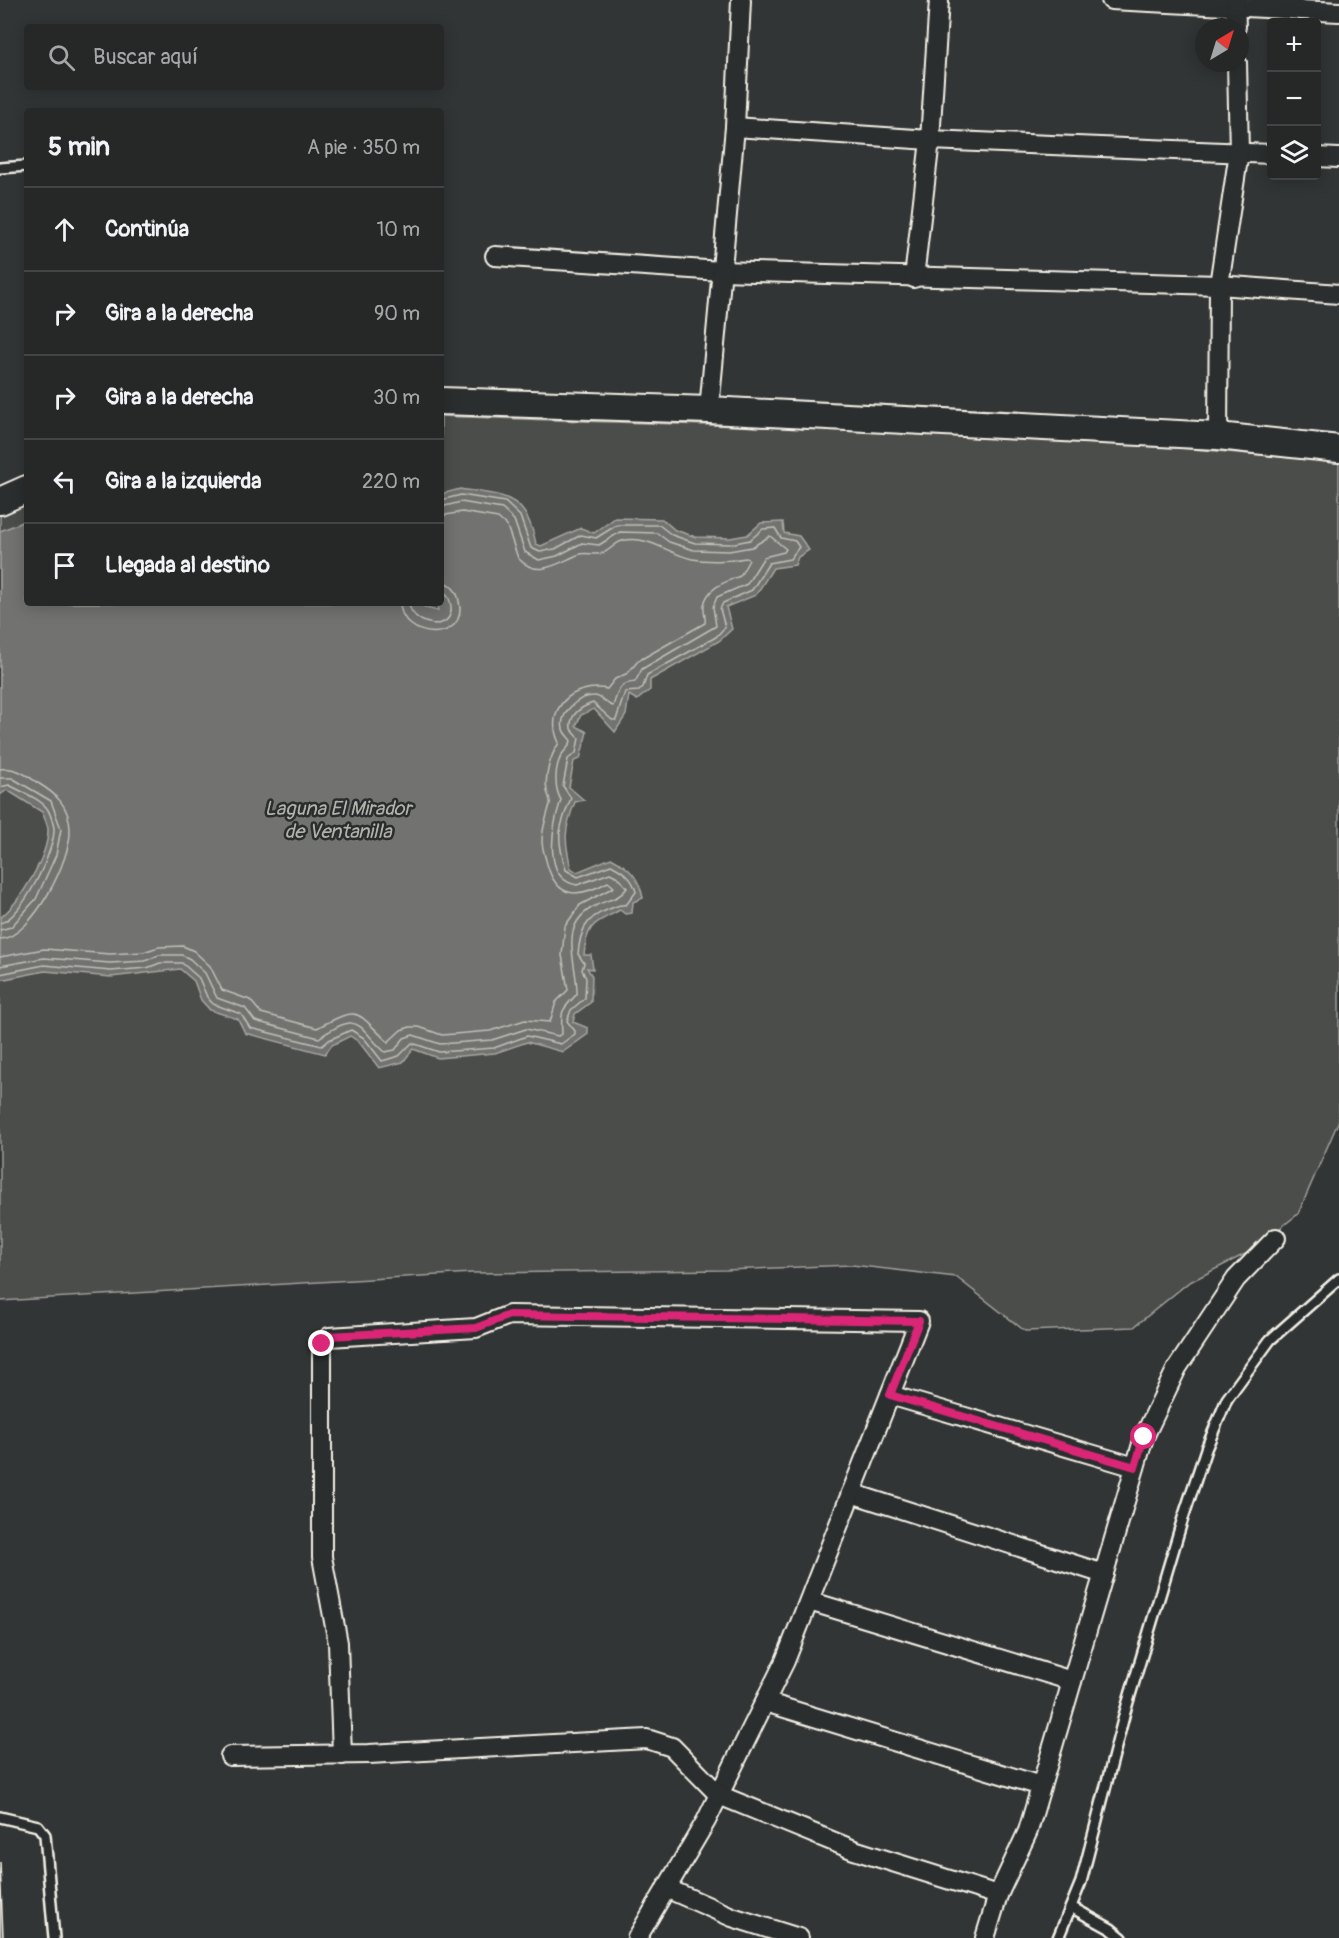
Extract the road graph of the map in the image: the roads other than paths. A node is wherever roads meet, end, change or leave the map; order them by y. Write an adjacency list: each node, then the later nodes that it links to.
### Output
1 (741, 0): 8 (street)
2 (939, 0): 9 (street)
3 (1111, 0): 4 (street)
4 (1235, 3): 5 (street); 6 (street)
5 (1339, 12)
6 (1236, 18)
7 (1237, 72): 10 (street)
8 (735, 127): 9 (street); 17 (street)
9 (930, 140): 10 (street); 18 (street)
10 (1239, 152): 11 (street); 19 (street)
11 (1267, 154)
12 (1321, 157): 13 (street)
13 (1339, 158)
14 (24, 166): 15 (lane)
15 (0, 168)
16 (495, 256): 17 (street)
17 (721, 271): 18 (street); 22 (street)
18 (914, 278): 19 (street)
19 (1219, 285): 20 (street); 23 (street)
20 (1339, 294)
21 (444, 401): 22 (street)
22 (709, 410): 23 (street)
23 (1218, 436): 24 (street)
24 (1339, 448)
25 (24, 490): 26 (street)
26 (0, 501)
27 (1276, 1238): 30 (street)
28 (1339, 1279): 43 (lane)
29 (890, 1395): 30 (street); 31 (street); 36 (street)
30 (1135, 1467): 32 (street)
31 (851, 1493): 32 (street); 33 (street)
32 (1104, 1574): 34 (street)
33 (808, 1601): 34 (street); 35 (street)
34 (1072, 1681): 38 (street)
35 (765, 1702): 38 (street); 39 (street)
36 (342, 1755): 37 (street); 39 (street)
37 (230, 1756)
38 (1041, 1786): 42 (street)
39 (719, 1795): 41 (street); 42 (street)
40 (0, 1816): 44 (lane)
41 (666, 1888): 45 (street); 46 (street)
42 (998, 1895): 47 (street)
43 (1071, 1907): 48 (lane); 49 (lane)
44 (54, 1938)
45 (637, 1938)
46 (798, 1938)
47 (985, 1938)
48 (1058, 1938)
49 (1122, 1938)

